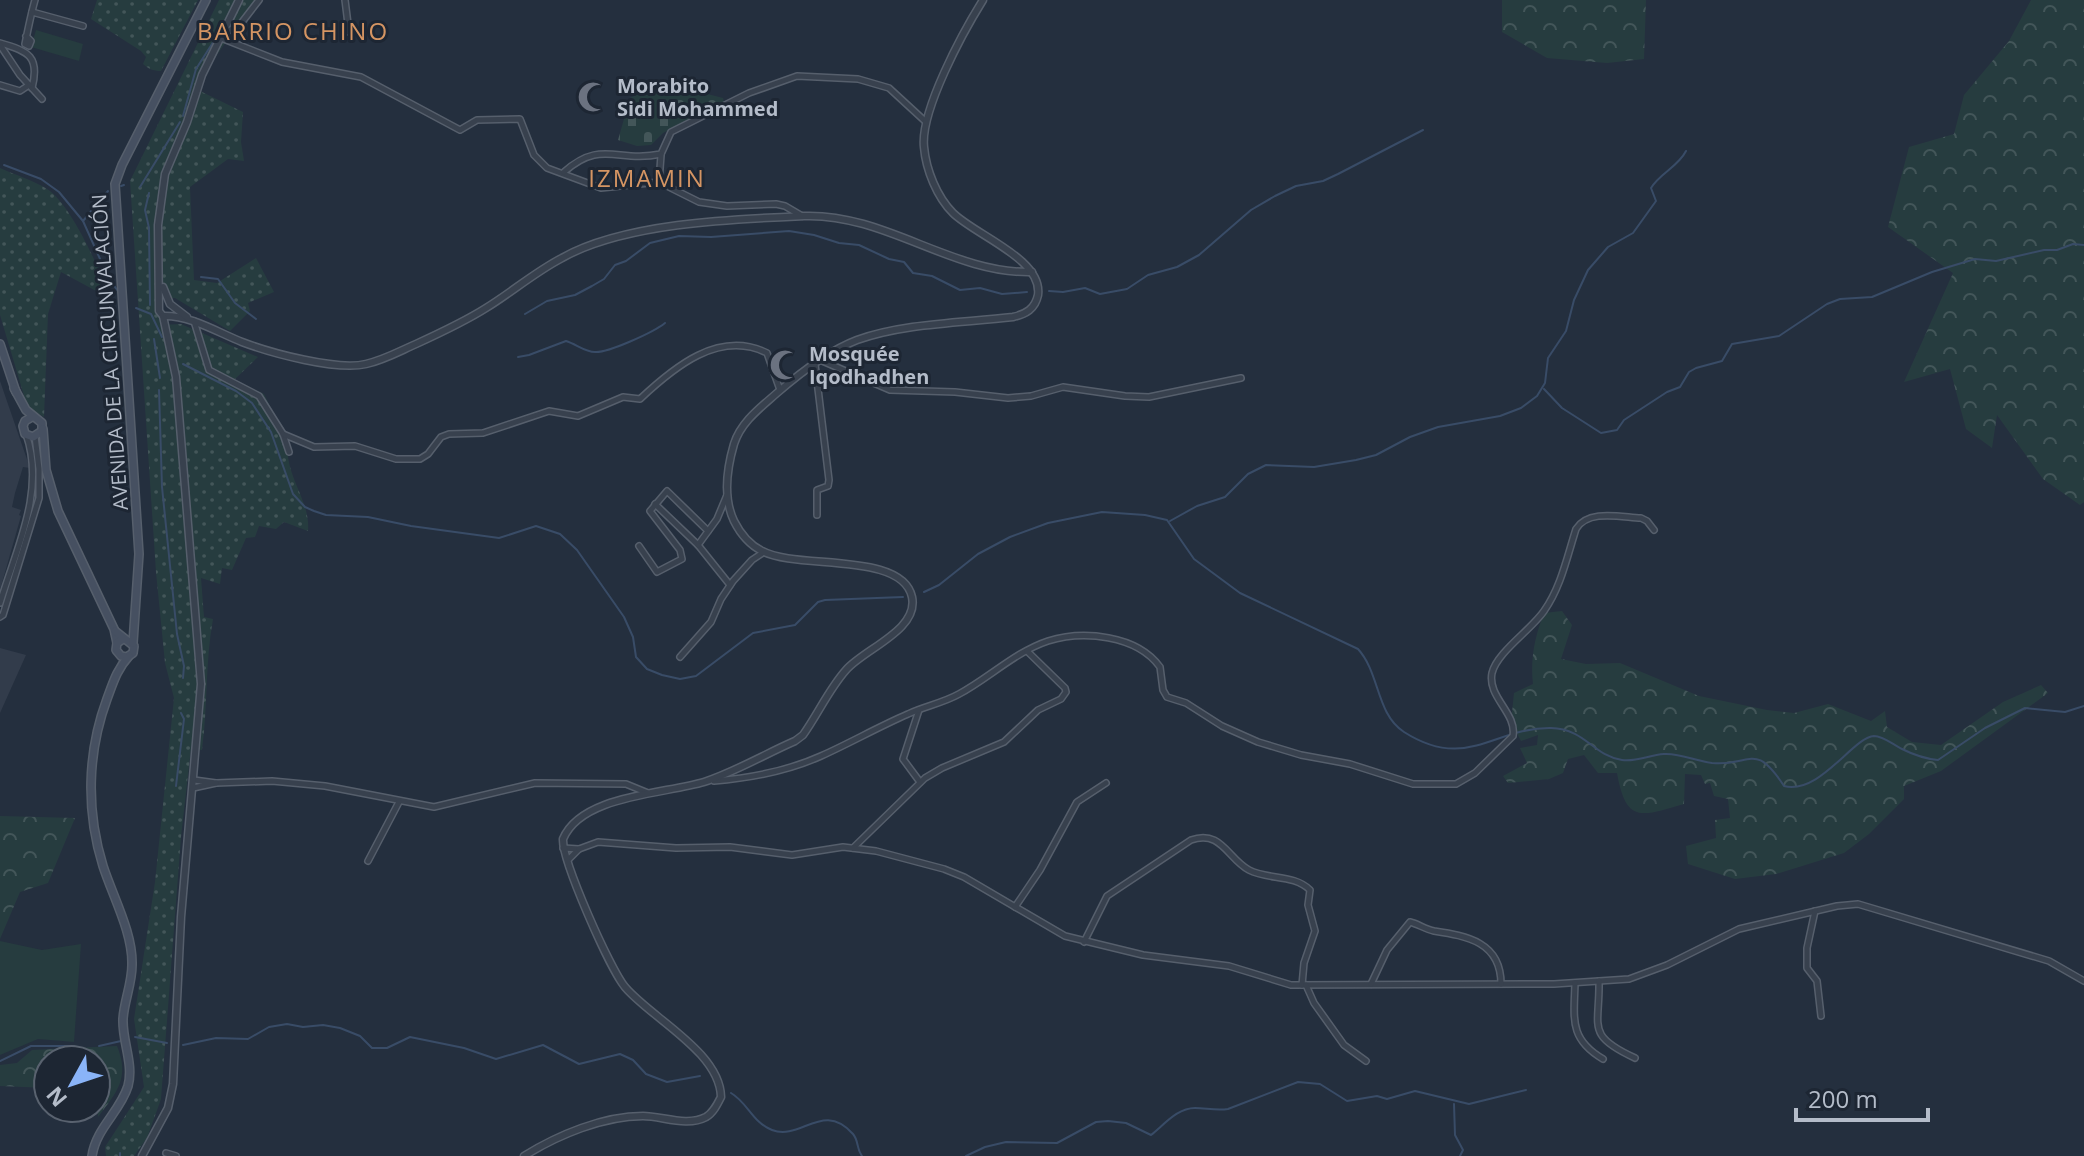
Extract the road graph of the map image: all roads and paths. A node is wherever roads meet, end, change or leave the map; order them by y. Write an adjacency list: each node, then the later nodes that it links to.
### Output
1 (35, 0): 7 (street)
2 (206, 0): 50 (main road, AVENIDA DE LA CIRCUNVALACIÓN)
3 (239, 0): 10 (street)
4 (259, 0): 10 (street)
5 (345, 0): 9 (street)
6 (983, 0): 16 (street)
7 (32, 12): 8 (street); 11 (street)
8 (83, 26)
9 (349, 32)
10 (222, 35): 18 (street); 22 (street)
11 (26, 36)
12 (0, 44): 14 (street); 14 (street)
13 (0, 85): 14 (street)
14 (31, 87): 15 (street)
15 (42, 99)
16 (926, 122): 17 (street); 21 (street)
17 (661, 154): 18 (street); 19 (street)
18 (564, 172): 19 (street)
19 (659, 182): 20 (street)
20 (802, 216): 21 (street); 26 (street)
21 (1032, 272): 28 (street)
22 (160, 274): 23 (street); 24 (street)
23 (171, 305): 24 (street); 25 (street); 26 (street)
24 (160, 307): 25 (street)
25 (168, 315): 26 (street); 59 (street)
26 (194, 321): 35 (street)
27 (0, 344): 30 (main road)
28 (818, 362): 29 (street); 31 (street); 39 (street)
29 (1241, 378)
30 (14, 388): 32 (main road); 33 (main road)
31 (780, 390): 35 (street); 37 (street)
32 (32, 417): 33 (main road); 34 (main road)
33 (24, 430): 34 (main road); 40 (street)
34 (39, 433): 40 (street); 50 (main road)
35 (283, 434): 36 (street)
36 (289, 452)
37 (727, 494): 42 (street); 45 (street)
38 (655, 504): 42 (street); 43 (street); 44 (street)
39 (817, 515)
40 (30, 518): 47 (street)
41 (1654, 530): 51 (street)
42 (708, 531): 43 (street)
43 (698, 545): 46 (street)
44 (639, 546)
45 (764, 552): 46 (street); 56 (street)
46 (730, 585): 53 (street)
47 (8, 586): 48 (street); 49 (street)
48 (0, 603)
49 (0, 617)
50 (123, 643): 52 (main road); 52 (main road); 54 (main road)
51 (1027, 651): 55 (street); 57 (street)
52 (129, 656): 54 (main road)
53 (680, 657)
54 (118, 670): 81 (main road)
55 (920, 709): 56 (street); 57 (street)
56 (705, 781): 60 (street)
57 (920, 782): 63 (street)
58 (1106, 783): 67 (street)
59 (193, 784): 61 (street); 82 (street)
60 (649, 794): 61 (street); 62 (street)
61 (399, 802): 65 (street)
62 (563, 848): 64 (street); 66 (street)
63 (853, 848): 64 (street); 67 (street)
64 (579, 849): 66 (street)
65 (368, 861)
66 (567, 861): 84 (street)
67 (1015, 907): 69 (street)
68 (1815, 911): 70 (street); 71 (street); 76 (street)
69 (1084, 942): 75 (street); 75 (street)
70 (1599, 981): 72 (street); 77 (street)
71 (2084, 981)
72 (1575, 983): 74 (street); 78 (street)
73 (1371, 984): 74 (street); 74 (street); 75 (street)
74 (1501, 984)
75 (1304, 985): 79 (street)
76 (1821, 1016)
77 (1635, 1058)
78 (1603, 1059)
79 (1366, 1061)
80 (166, 1153): 83 (street)
81 (92, 1156)
82 (142, 1156)
83 (176, 1156)
84 (524, 1156)

